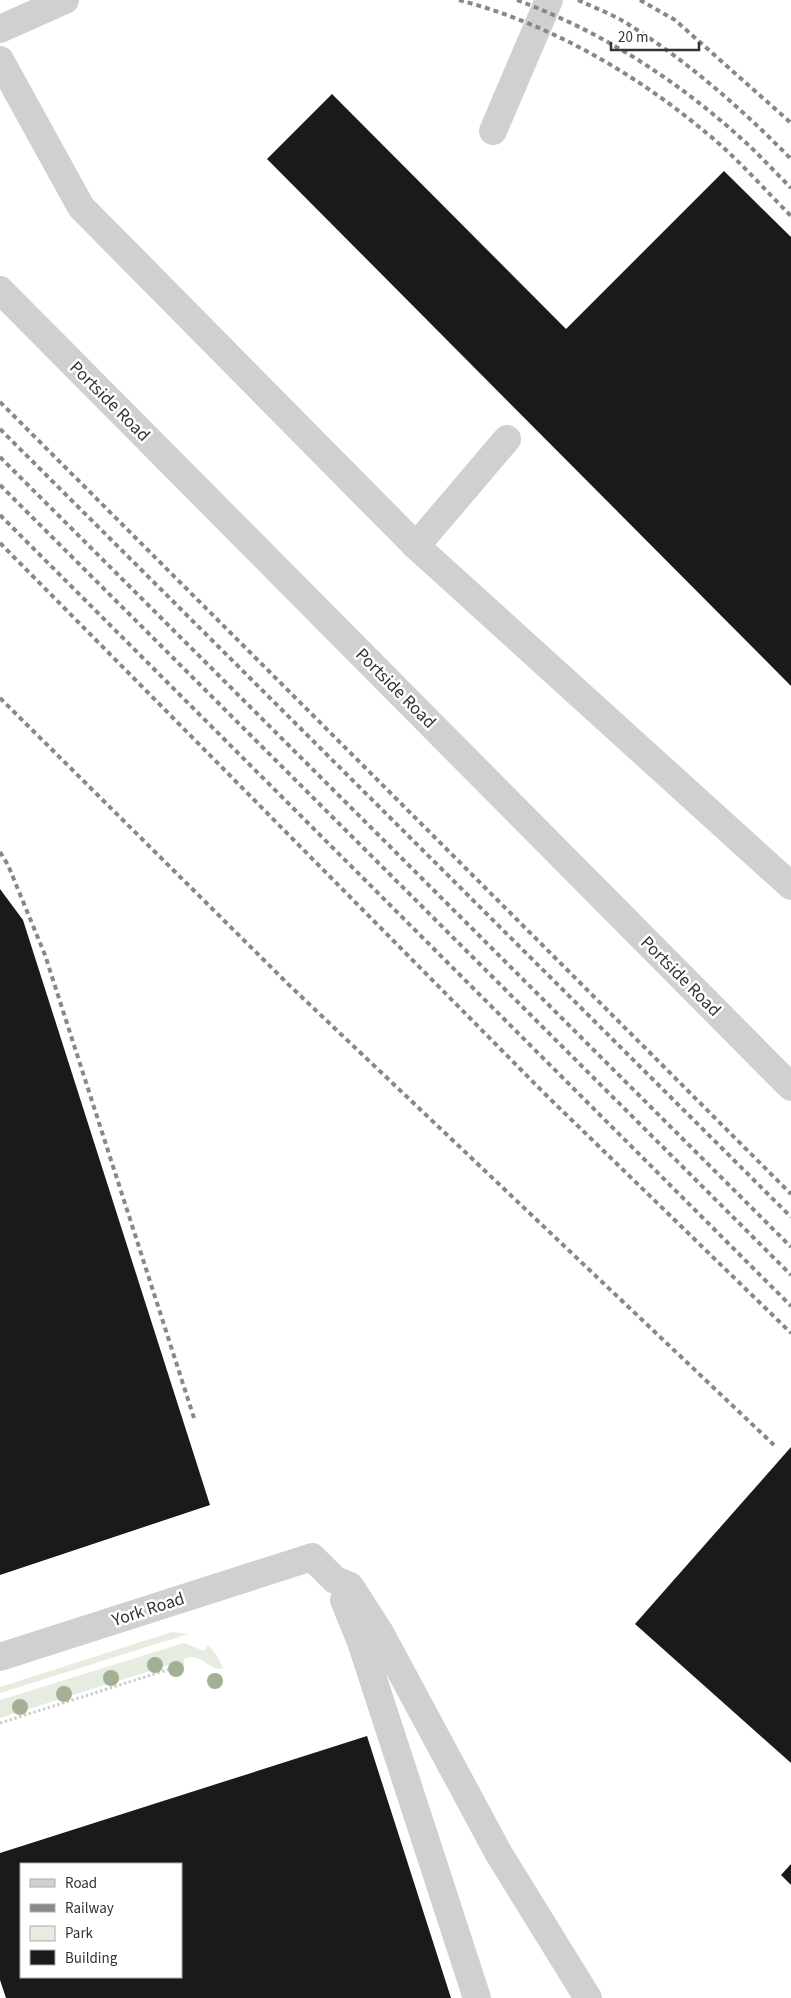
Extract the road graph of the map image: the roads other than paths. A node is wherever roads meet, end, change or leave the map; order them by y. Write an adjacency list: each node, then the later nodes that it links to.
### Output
1 (65, 0): 3 (street)
2 (549, 0): 5 (street)
3 (0, 29)
4 (0, 60): 8 (street)
5 (493, 131)
6 (0, 290): 10 (street, Portside Road)
7 (507, 439): 8 (street)
8 (416, 546): 9 (street)
9 (791, 886)
10 (791, 1086)
11 (335, 1580): 12 (street, York Road); 13 (street); 14 (street)
12 (0, 1657)
13 (477, 1998)
14 (588, 1998)

